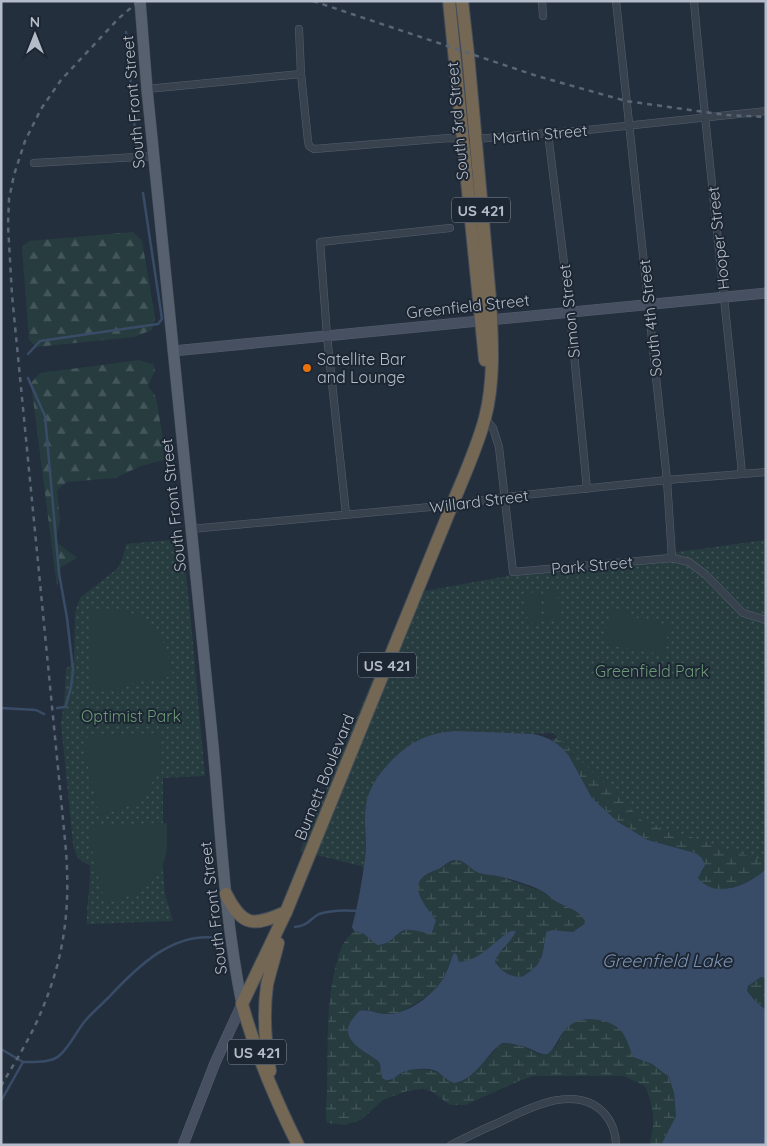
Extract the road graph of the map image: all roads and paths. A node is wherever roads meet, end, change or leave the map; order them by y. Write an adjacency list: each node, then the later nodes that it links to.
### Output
1 (140, 1): 10 (main road, South Front Street)
2 (449, 1): 15 (highway, South 3rd Street / US 421)
3 (462, 1): 15 (highway, South 3rd Street / US 421)
4 (542, 1): 7 (street)
5 (616, 1): 13 (street, South 4th Street)
6 (694, 1): 12 (street, Hooper Street)
7 (544, 16)
8 (299, 29): 9 (street)
9 (301, 74): 10 (street); 15 (street, Martin Street)
10 (147, 89): 16 (main road, South Front Street)
11 (766, 111): 12 (street, Martin Street)
12 (704, 118): 13 (street, Martin Street); 20 (street, Hooper Street)
13 (628, 126): 14 (street, Martin Street); 21 (street, South 4th Street)
14 (548, 133): 15 (street, Martin Street); 22 (street, Simon Street)
15 (468, 138): 23 (highway, South 3rd Street / US 421)
16 (154, 156): 17 (street); 25 (main road, South Front Street)
17 (34, 163)
18 (450, 228): 24 (street)
19 (766, 293): 20 (main road, Greenfield Street)
20 (725, 296): 21 (main road, Greenfield Street); 28 (street, Hooper Street)
21 (648, 303): 22 (main road, Greenfield Street); 29 (street, South 4th Street)
22 (570, 312): 23 (main road, Greenfield Street); 30 (street, Simon Street)
23 (485, 320): 24 (main road, Greenfield Street); 26 (highway, South 3rd Street / US 421)
24 (328, 336): 25 (main road, Greenfield Street); 33 (street)
25 (173, 351): 34 (main road, South Front Street)
26 (485, 418): 31 (street); 32 (highway, Burnett Boulevard / US 421)
27 (766, 472): 28 (street, Willard Street)
28 (742, 474): 29 (street, Willard Street)
29 (666, 480): 30 (street, Willard Street); 35 (street, South 4th Street)
30 (587, 489): 31 (street, Willard Street)
31 (505, 497): 32 (street, Willard Street); 35 (street, Park Street)
32 (452, 505): 33 (street, Willard Street); 38 (highway, Burnett Boulevard / US 421)
33 (346, 514): 34 (street, Willard Street)
34 (192, 529): 37 (main road, South Front Street)
35 (672, 558): 36 (street)
36 (766, 620)
37 (226, 894): 38 (highway); 39 (main road, South Front Street)
38 (286, 912): 39 (highway, Burnett Boulevard / US 421); 40 (highway)
39 (242, 1004): 40 (highway, US 421); 42 (main road, Burnett Boulevard)
40 (275, 1098): 43 (highway, US 421)
41 (461, 1142): 44 (street); 45 (street)
42 (183, 1145)
43 (298, 1145)
44 (451, 1145)
45 (616, 1145)

